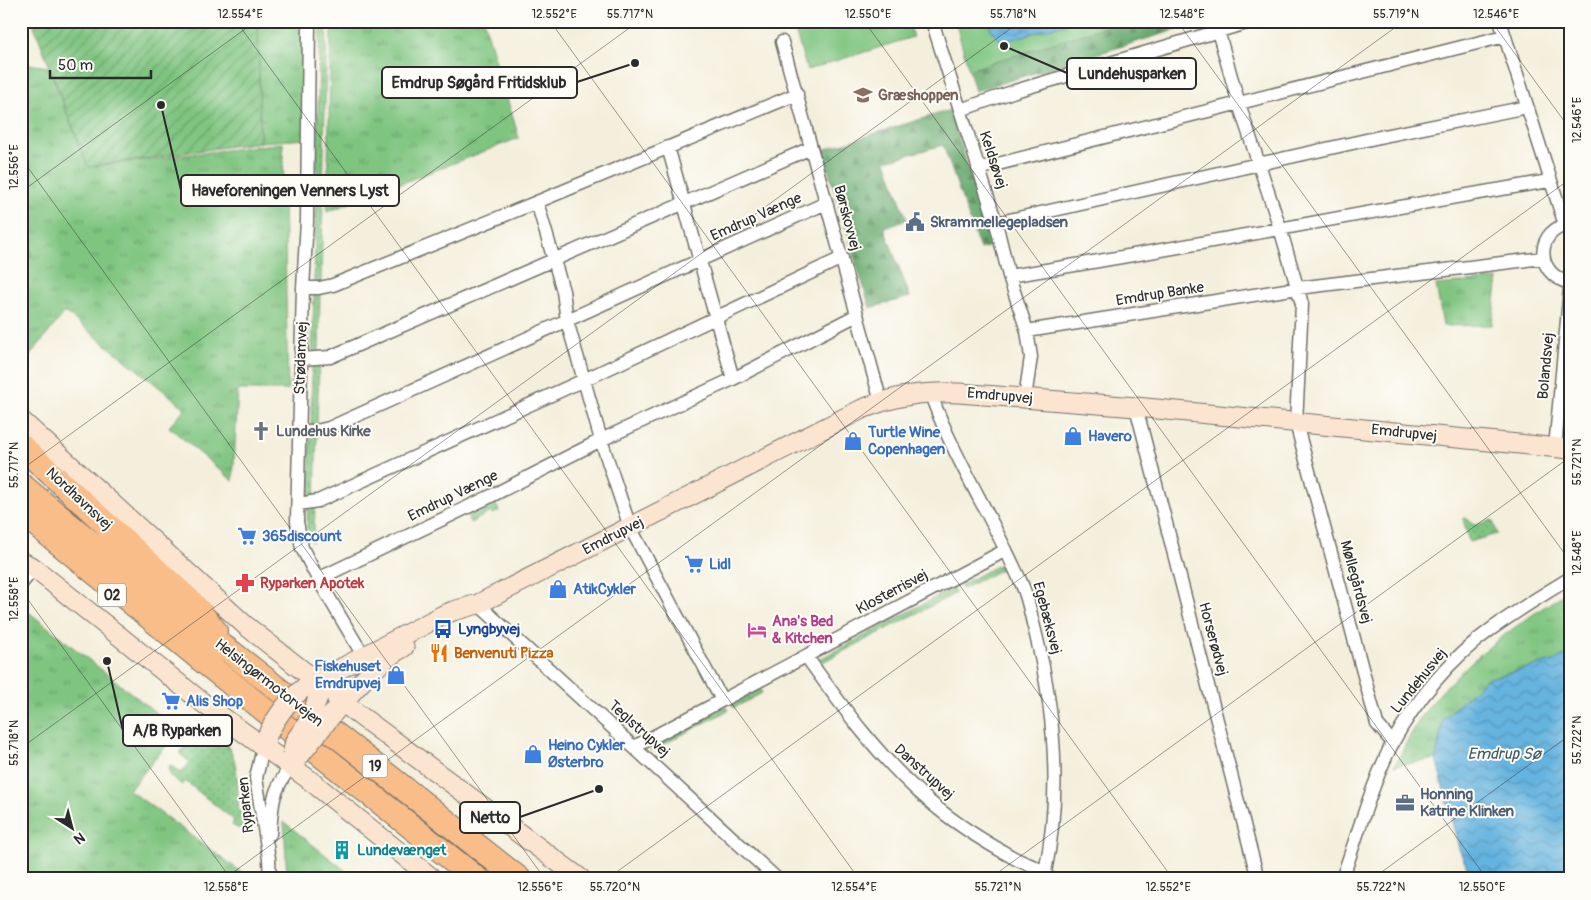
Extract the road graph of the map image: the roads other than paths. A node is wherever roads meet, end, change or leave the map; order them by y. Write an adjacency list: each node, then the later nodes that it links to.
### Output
1 (309, 21): 29 (street, Strødamvej)
2 (932, 21): 11 (street, Keldsøvej)
3 (1253, 21): 5 (street)
4 (1500, 21): 6 (street)
5 (1218, 32): 9 (street); 11 (street)
6 (1505, 36): 9 (street); 10 (street)
7 (782, 42): 8 (street, Børskovvej)
8 (797, 94): 12 (street); 13 (street, Børskovvej)
9 (1239, 104): 14 (street); 15 (street)
10 (1527, 107): 14 (street); 16 (street)
11 (960, 110): 15 (street, Keldsøvej)
12 (668, 147): 17 (street); 18 (street, Emdrup Vænge)
13 (812, 148): 18 (street); 19 (street, Børskovvej)
14 (1260, 165): 20 (street); 22 (street)
15 (978, 169): 20 (street, Keldsøvej)
16 (1549, 181): 21 (street); 22 (street)
17 (537, 202): 25 (street); 29 (street)
18 (684, 203): 25 (street); 26 (street, Emdrup Vænge)
19 (826, 203): 23 (street, Børskovvej); 26 (street, Emdrup Vænge)
20 (996, 223): 27 (street, Keldsøvej)
21 (1567, 225): 24 (street)
22 (1280, 228): 27 (street); 30 (street)
23 (842, 258): 32 (street, Børskovvej); 33 (street)
24 (1543, 258): 28 (street); 30 (street, Emdrup Banke)
25 (553, 259): 34 (street); 36 (street)
26 (699, 260): 33 (street, Emdrup Vænge); 34 (street, Emdrup Vænge)
27 (1010, 276): 35 (street, Keldsøvej)
28 (1570, 283)
29 (303, 288): 36 (street, Strødamvej)
30 (1298, 288): 35 (street, Emdrup Banke); 44 (street)
31 (1570, 288): 48 (street, Bolandsvej)
32 (857, 315): 37 (street, Emdrup Vænge); 41 (street, Børskovvej)
33 (716, 318): 37 (street, Emdrup Vænge); 38 (street)
34 (567, 321): 38 (street); 45 (street, Emdrup Vænge)
35 (1027, 331): 40 (street, Keldsøvej)
36 (301, 359): 45 (street, Strødamvej)
37 (733, 379): 46 (street, Emdrup Vænge)
38 (584, 380): 46 (street); 50 (street)
39 (930, 392): 40 (street, Emdrupvej); 41 (street, Emdrupvej); 54 (street, Egebæksvej)
40 (1025, 398): 42 (street, Emdrupvej)
41 (881, 402): 52 (street, Emdrupvej)
42 (1136, 407): 44 (street, Emdrupvej); 82 (street, Horserødvej)
43 (21, 420): 65 (street)
44 (1296, 424): 48 (street, Emdrupvej); 69 (street, Møllegårdsvej)
45 (300, 431): 50 (street, Strødamvej)
46 (601, 440): 52 (street); 57 (street, Emdrup Vænge)
47 (21, 446): 60 (highway, Nordhavnsvej)
48 (1562, 448)
49 (21, 484): 60 (highway, Helsingørmotorvejen / 19)
50 (298, 504): 57 (street, Strødamvej)
51 (21, 512): 63 (highway, Helsingørmotorvejen / 19)
52 (630, 527): 59 (street, Emdrupvej); 66 (street)
53 (21, 530): 63 (highway, O2)
54 (1006, 550): 61 (street, Klosterrisvej); 74 (street, Egebæksvej)
55 (27, 564): 58 (street); 68 (street)
56 (1570, 578): 69 (street, Lundehusvej)
57 (318, 579): 62 (street, Strødamvej)
58 (21, 584)
59 (478, 604): 62 (street, Emdrupvej); 64 (street, Emdrupvej); 70 (street, Teglstrupvej)
60 (232, 653): 79 (highway, Helsingørmotorvejen / 19)
61 (806, 656): 66 (street, Klosterrisvej); 74 (street, Danstrupvej)
62 (364, 657): 64 (street, Strødamvej); 65 (street, Emdrupvej)
63 (203, 661): 73 (highway, Helsingørmotorvejen / 19)
64 (366, 678): 67 (street, Emdrupvej)
65 (313, 688): 67 (street); 68 (street, Emdrupvej, bridge); 71 (street, bridge)
66 (722, 700): 70 (street, Klosterrisvej)
67 (339, 707): 71 (street, Emdrupvej, bridge); 80 (street)
68 (265, 742): 71 (street); 72 (street, Ryparken)
69 (1393, 743): 83 (street, Lundehusvej)
70 (634, 747): 81 (street, Teglstrupvej)
71 (293, 760): 72 (street, Ryparken); 76 (street)
72 (269, 860): 75 (street, Ryparken)
73 (456, 862): 77 (highway); 78 (highway, Helsingørmotorvejen / 19)
74 (1047, 875)
75 (270, 879)
76 (433, 879)
77 (473, 879)
78 (477, 879)
79 (519, 879)
80 (580, 879)
81 (777, 879)
82 (1258, 879)
83 (1342, 879)

